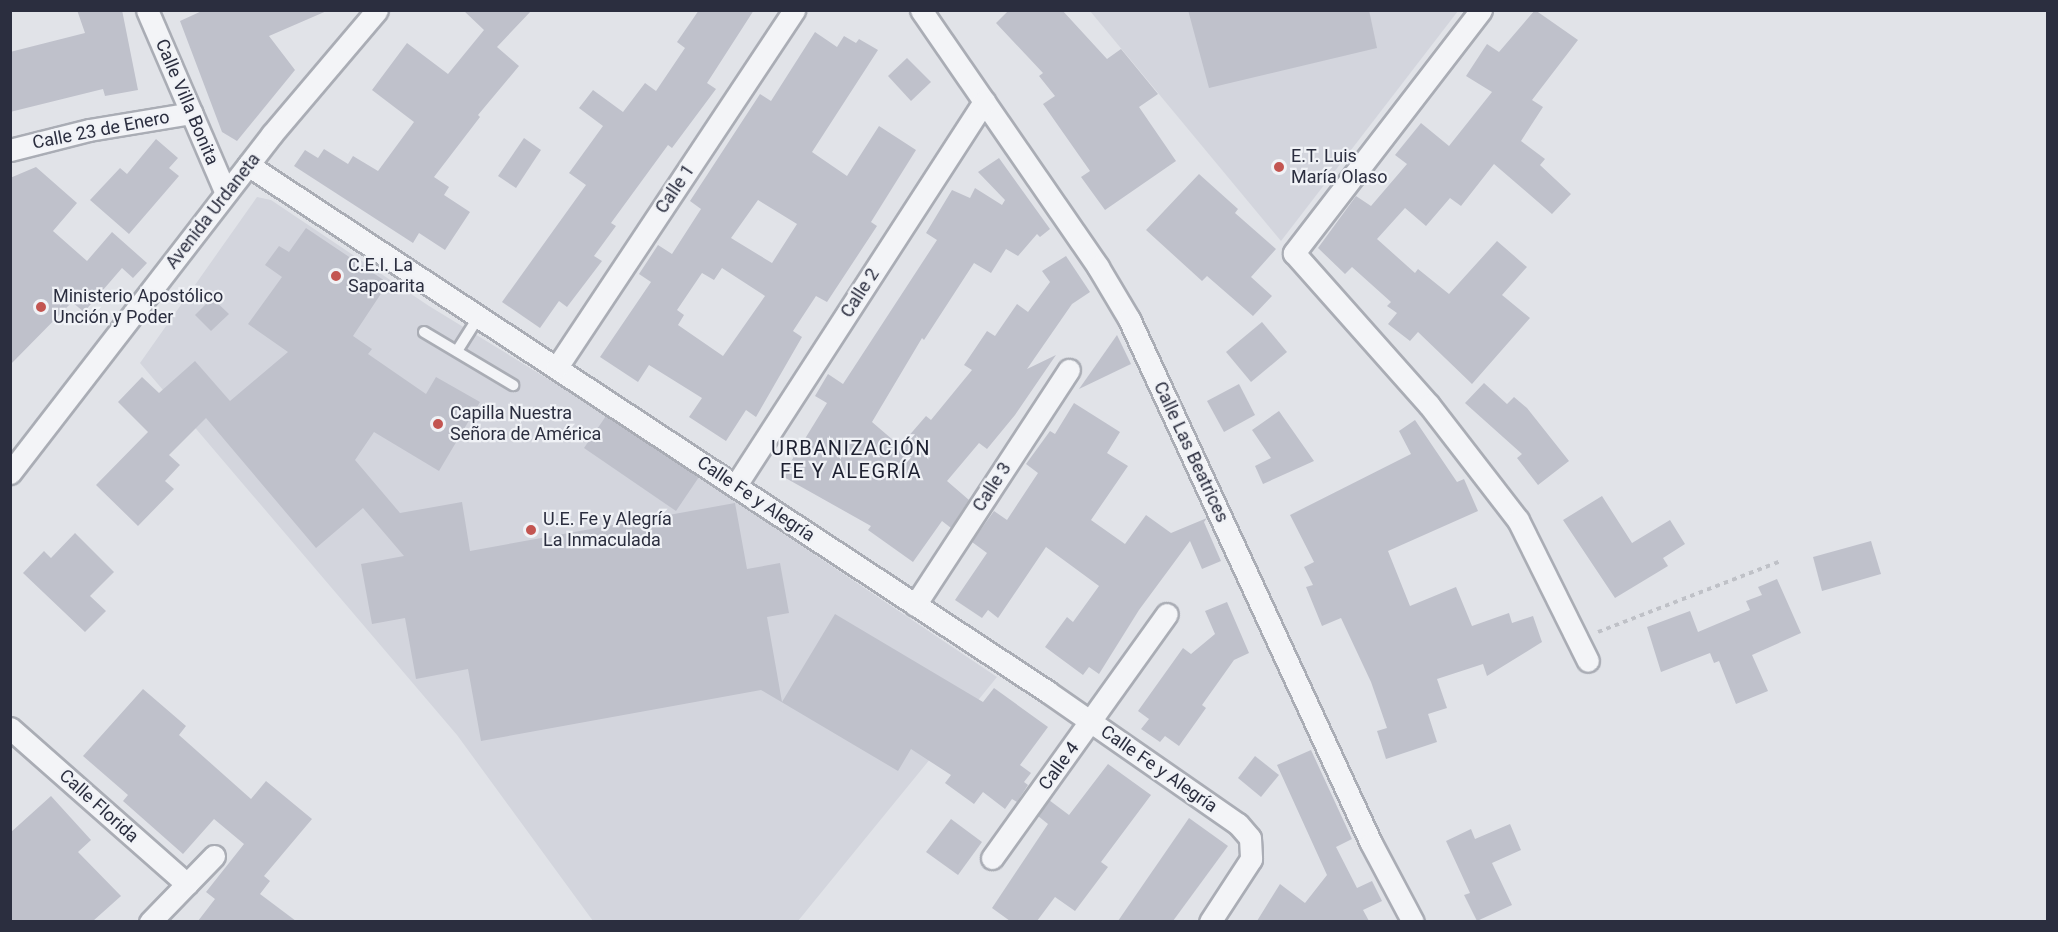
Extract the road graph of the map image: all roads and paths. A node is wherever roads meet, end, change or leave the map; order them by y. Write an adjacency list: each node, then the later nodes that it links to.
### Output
1 (147, 10): 7 (street, Calle Villa Bonita)
2 (377, 10): 9 (street, Avenida Urdaneta)
3 (794, 10): 14 (street, Calle 1)
4 (921, 10): 6 (street, Calle Las Beatrices)
5 (1481, 10): 22 (street)
6 (984, 101): 18 (street, Calle 2); 31 (street, Calle Las Beatrices)
7 (192, 112): 8 (street, Calle 23 de Enero); 10 (street, Calle Villa Bonita)
8 (10, 150)
9 (248, 165): 10 (street, Avenida Urdaneta); 11 (street, Calle Fe y Alegría)
10 (226, 193): 17 (street, Avenida Urdaneta)
11 (479, 316): 13 (lane); 14 (street, Calle Fe y Alegría)
12 (424, 332): 13 (lane)
13 (457, 351): 16 (lane)
14 (556, 367): 18 (street, Calle Fe y Alegría)
15 (1069, 370): 20 (street, Calle 3)
16 (513, 385)
17 (10, 472)
18 (736, 485): 20 (street, Calle Fe y Alegría)
19 (1781, 561): 22 (path)
20 (915, 605): 24 (street, Calle Fe y Alegría)
21 (1167, 614): 24 (street, Calle 4)
22 (1578, 640): 23 (street)
23 (1588, 661)
24 (1090, 722): 27 (street, Calle 4); 30 (street, Calle Fe y Alegría)
25 (10, 728): 28 (street, Calle Florida)
26 (214, 856): 28 (street)
27 (992, 858)
28 (187, 884): 29 (street)
29 (150, 921)
30 (1210, 921)
31 (1413, 921)

